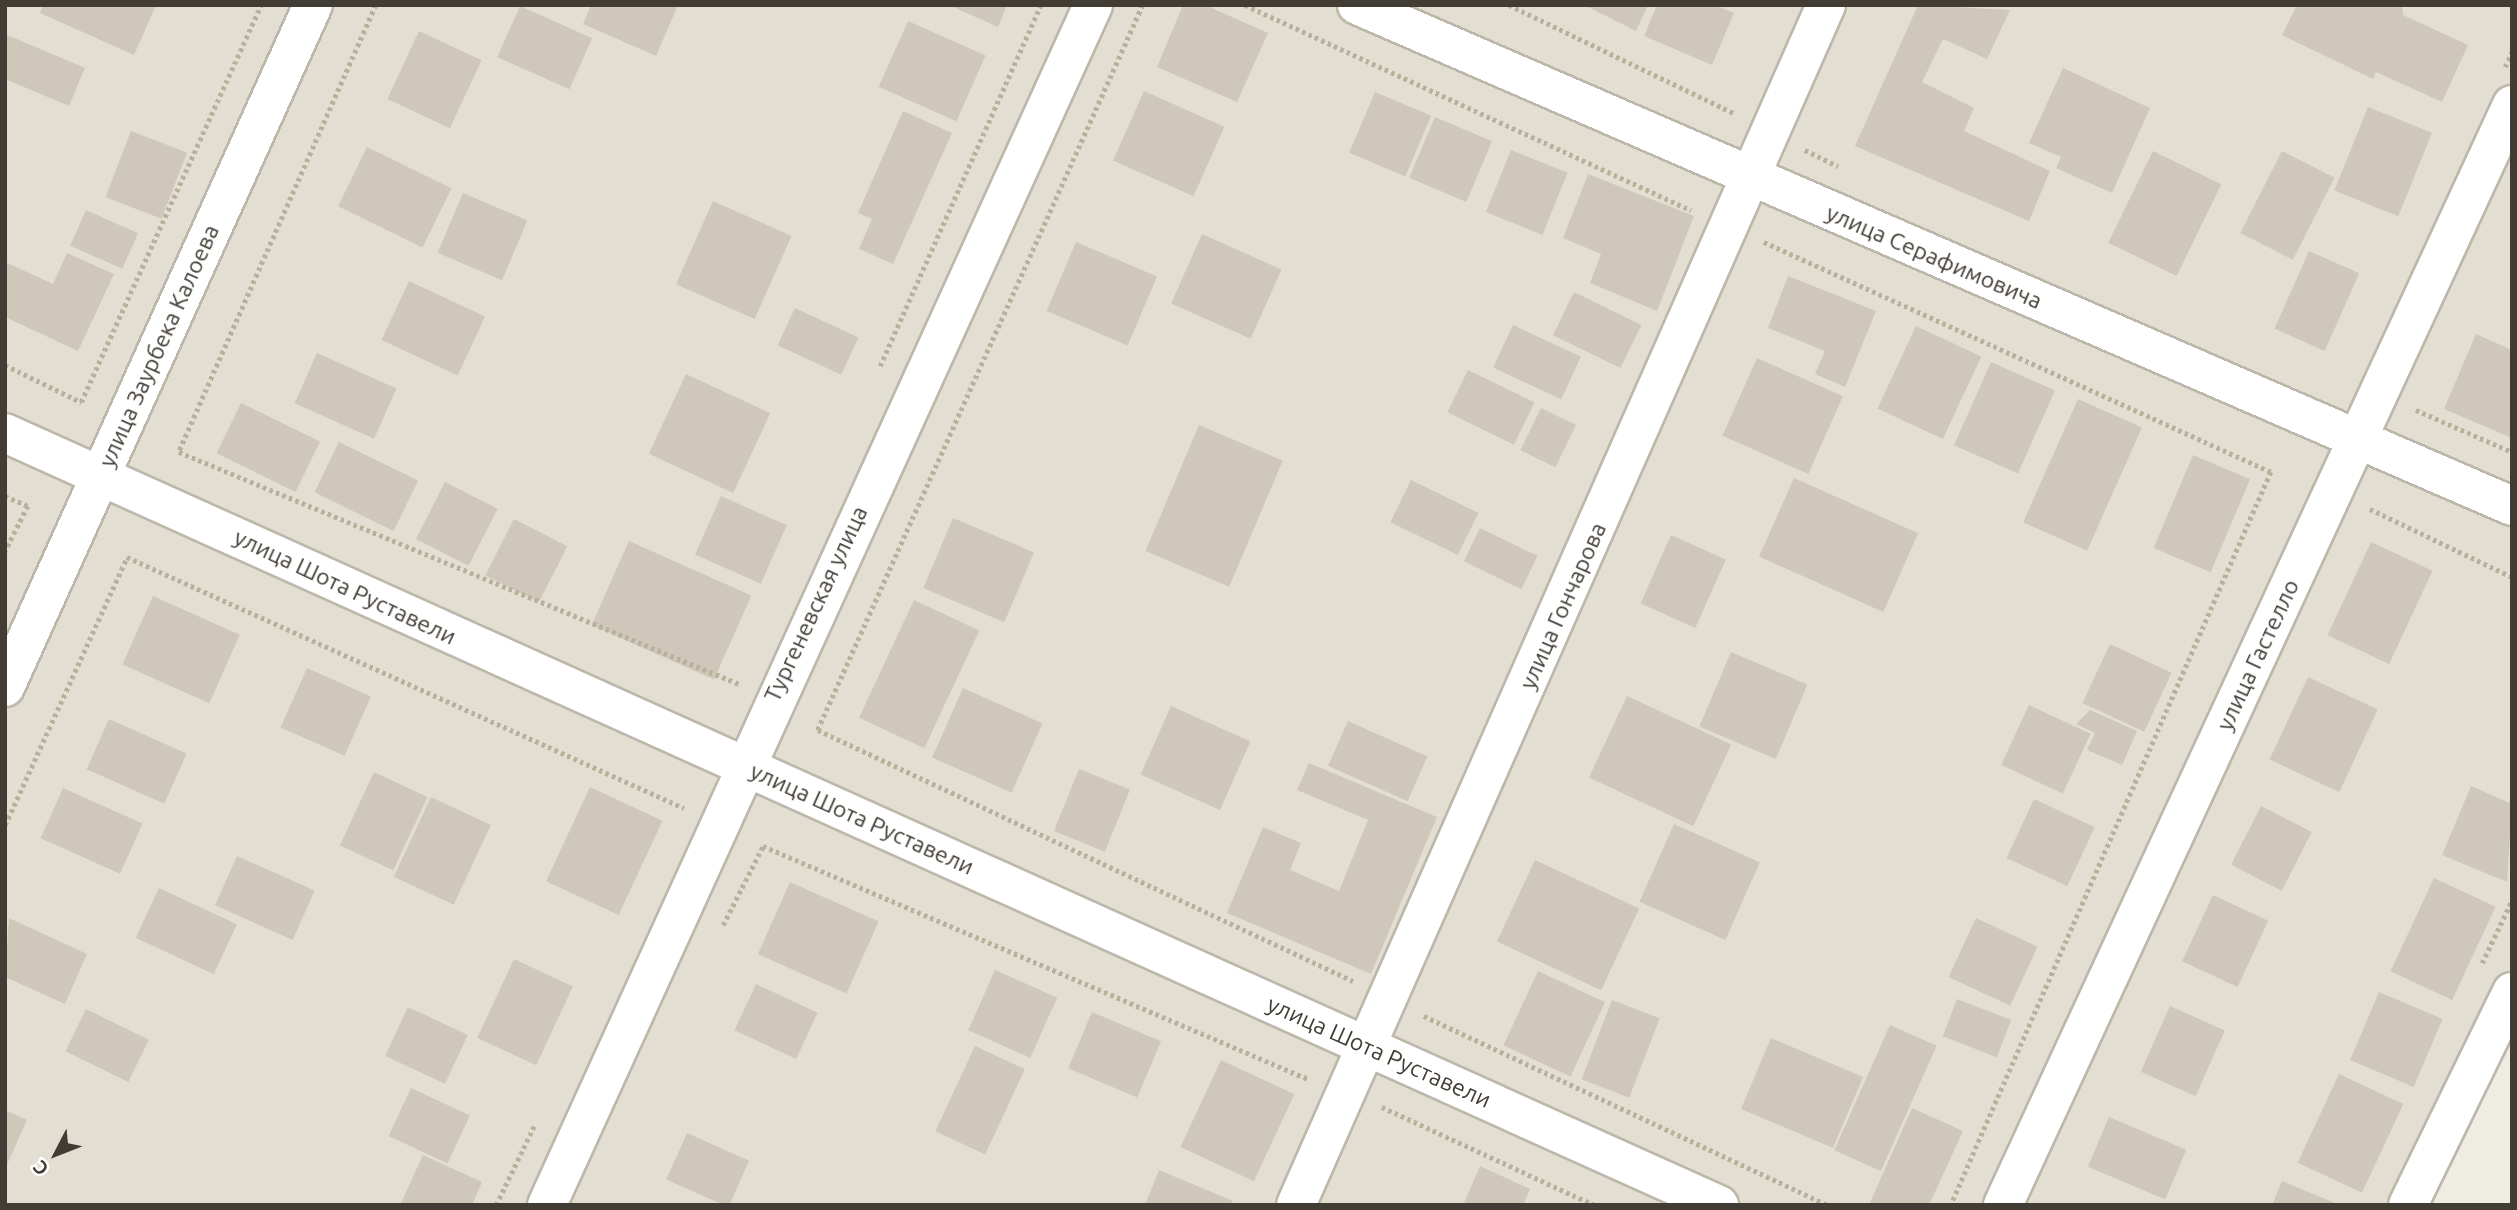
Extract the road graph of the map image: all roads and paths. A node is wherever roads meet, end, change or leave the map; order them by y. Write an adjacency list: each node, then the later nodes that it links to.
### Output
1 (261, 5): 19 (path)
2 (313, 5): 23 (street, улица Заурбека Калоева)
3 (376, 5): 27 (path)
4 (1041, 5): 20 (path)
5 (1093, 5): 29 (street, Тургеневская улица)
6 (1143, 5): 33 (path)
7 (1245, 5): 17 (path)
8 (1357, 5): 16 (street, улица Серафимовича)
9 (1508, 5): 13 (path)
10 (1826, 5): 16 (street, улица Гончарова)
11 (2512, 51): 12 (path)
12 (2506, 90): 22 (street, улица Гастелло)
13 (1747, 120)
14 (1801, 149): 15 (path)
15 (1851, 172)
16 (1750, 176): 22 (street, улица Серафимовича); 36 (street, улица Гончарова)
17 (1705, 216)
18 (1761, 240): 46 (path)
19 (5, 365)
20 (878, 371)
21 (5, 433): 23 (street, улица Шота Руставели)
22 (2358, 440): 25 (street, улица Серафимовича); 47 (street, улица Гастелло)
23 (100, 477): 28 (street, улица Заурбека Калоева); 29 (street, улица Шота Руставели)
24 (5, 496): 26 (path)
25 (2512, 506)
26 (5, 552)
27 (743, 673)
28 (5, 687)
29 (747, 767): 36 (street, улица Шота Руставели); 41 (street, Тургеневская улица)
30 (681, 822): 31 (path)
31 (5, 825)
32 (719, 933): 37 (path)
33 (1367, 988)
34 (2512, 992): 48 (street)
35 (1417, 1013): 45 (path)
36 (1367, 1047): 42 (street, улица Гончарова); 44 (street, улица Шота Руставели)
37 (1264, 1062)
38 (1374, 1104): 43 (path)
39 (538, 1118): 40 (path)
40 (496, 1205)
41 (547, 1205)
42 (1296, 1205)
43 (1594, 1205)
44 (1719, 1205)
45 (1828, 1205)
46 (1951, 1205)
47 (2003, 1205)
48 (2408, 1205)

